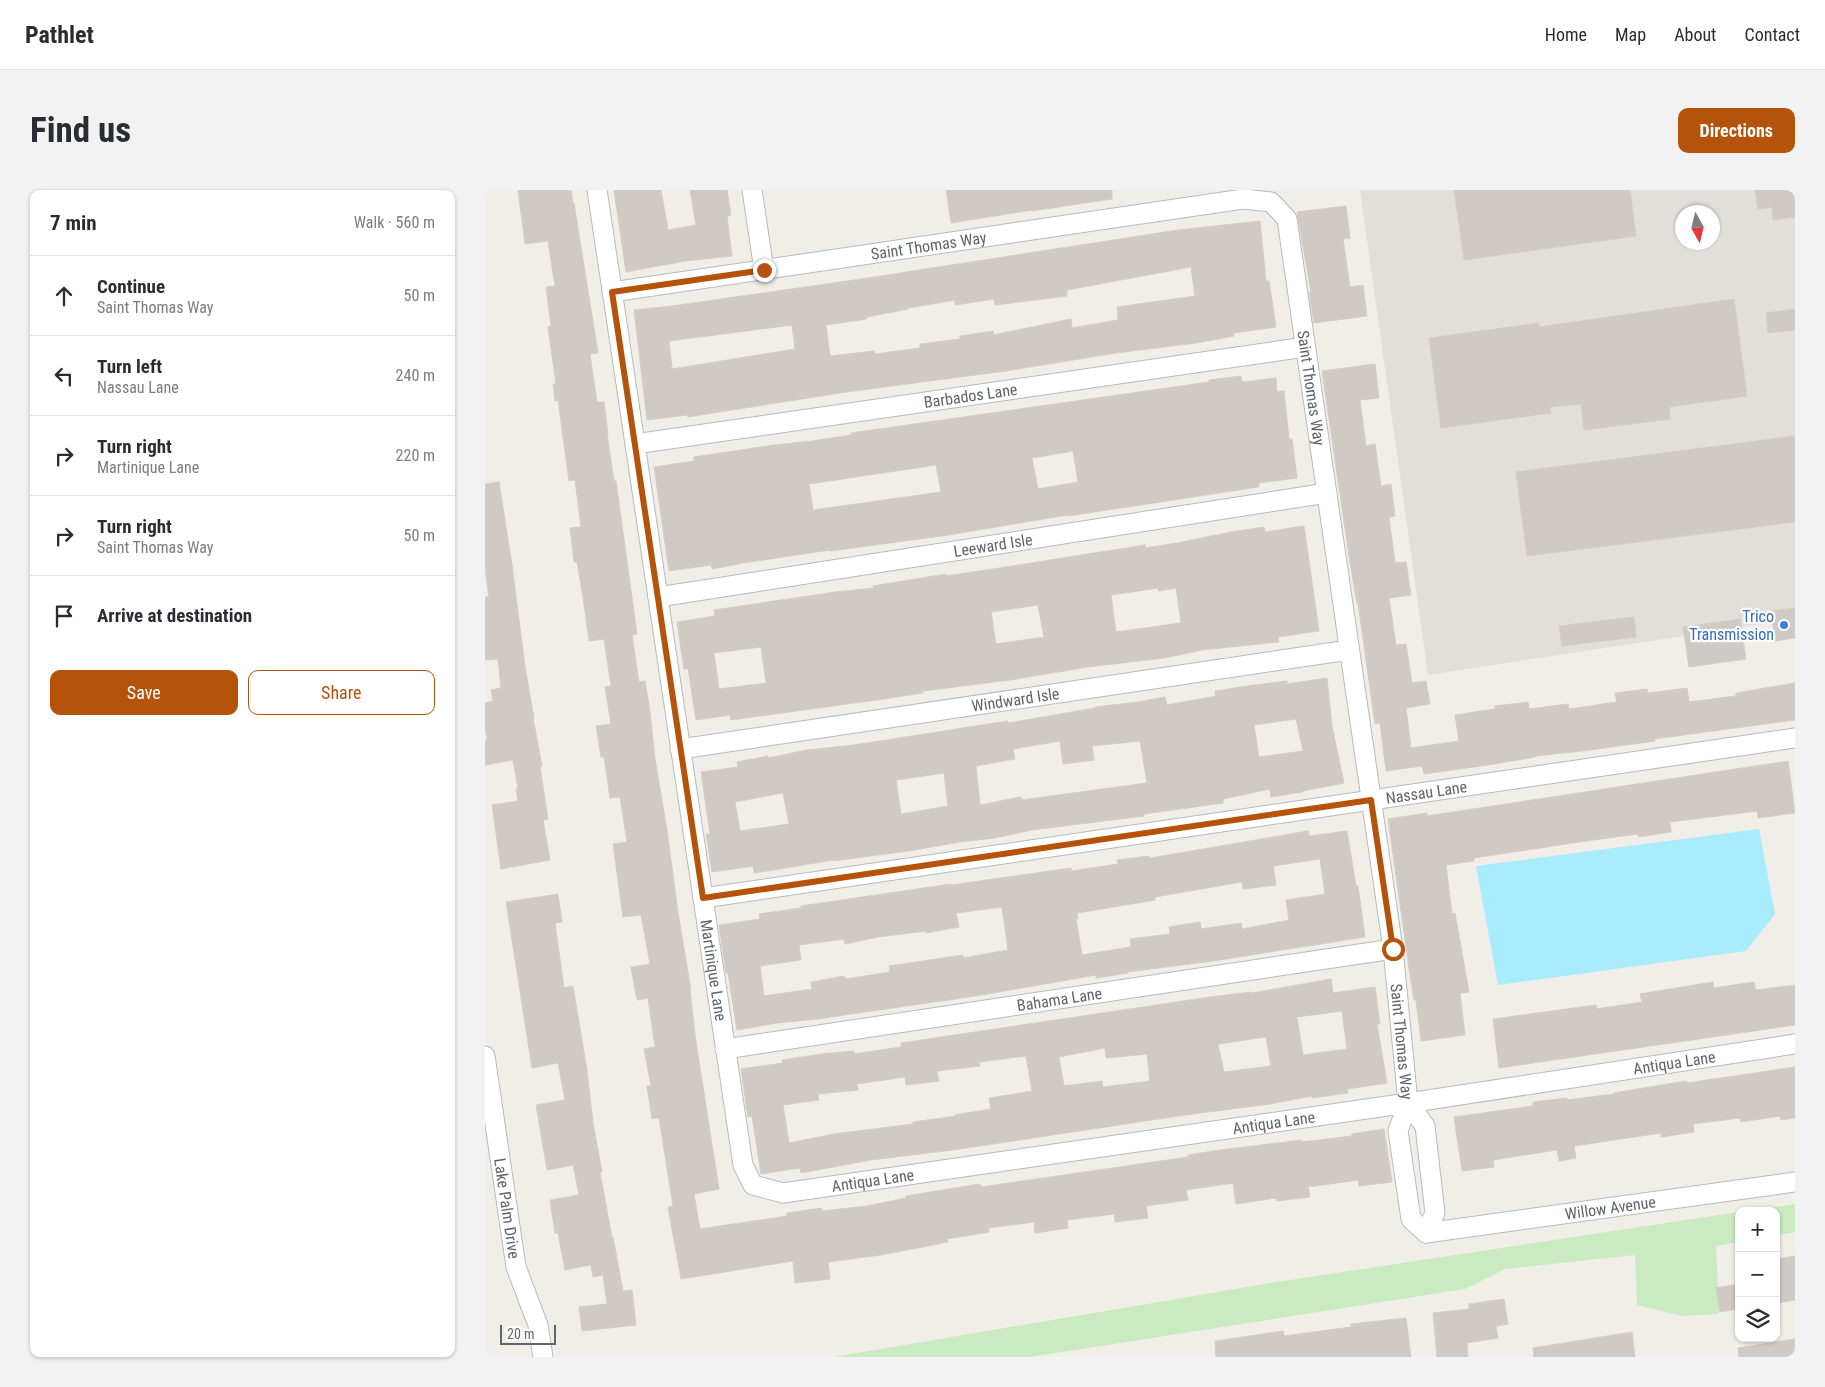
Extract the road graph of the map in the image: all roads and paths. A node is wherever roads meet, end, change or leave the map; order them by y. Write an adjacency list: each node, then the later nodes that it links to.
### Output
1 (597, 190): 4 (street, Martinique Lane)
2 (753, 190): 3 (street)
3 (764, 270): 4 (street, Saint Thomas Way); 5 (street, Saint Thomas Way)
4 (612, 292): 6 (street, Martinique Lane)
5 (1305, 347): 6 (street, Barbados Lane); 7 (street, Saint Thomas Way)
6 (635, 444): 8 (street, Martinique Lane)
7 (1327, 493): 8 (street, Leeward Isle); 9 (street, Saint Thomas Way)
8 (658, 597): 11 (street, Martinique Lane)
9 (1349, 650): 11 (street, Windward Isle); 12 (street, Saint Thomas Way)
10 (1795, 738): 12 (street, Nassau Lane)
11 (680, 749): 13 (street, Martinique Lane)
12 (1371, 800): 13 (street, Nassau Lane); 14 (street, Saint Thomas Way)
13 (703, 898): 16 (street, Martinique Lane)
14 (1393, 949): 16 (street, Bahama Lane); 18 (street, Saint Thomas Way)
15 (1795, 1044): 18 (street, Antiqua Lane)
16 (725, 1049): 20 (street, Martinique Lane)
17 (485, 1056): 22 (street, Lake Palm Drive)
18 (1408, 1103): 20 (street, Antiqua Lane); 21 (street, Saint Thomas Way); 21 (street)
19 (1795, 1182): 21 (street, Willow Avenue)
20 (753, 1185)
21 (1426, 1232)
22 (543, 1357)

